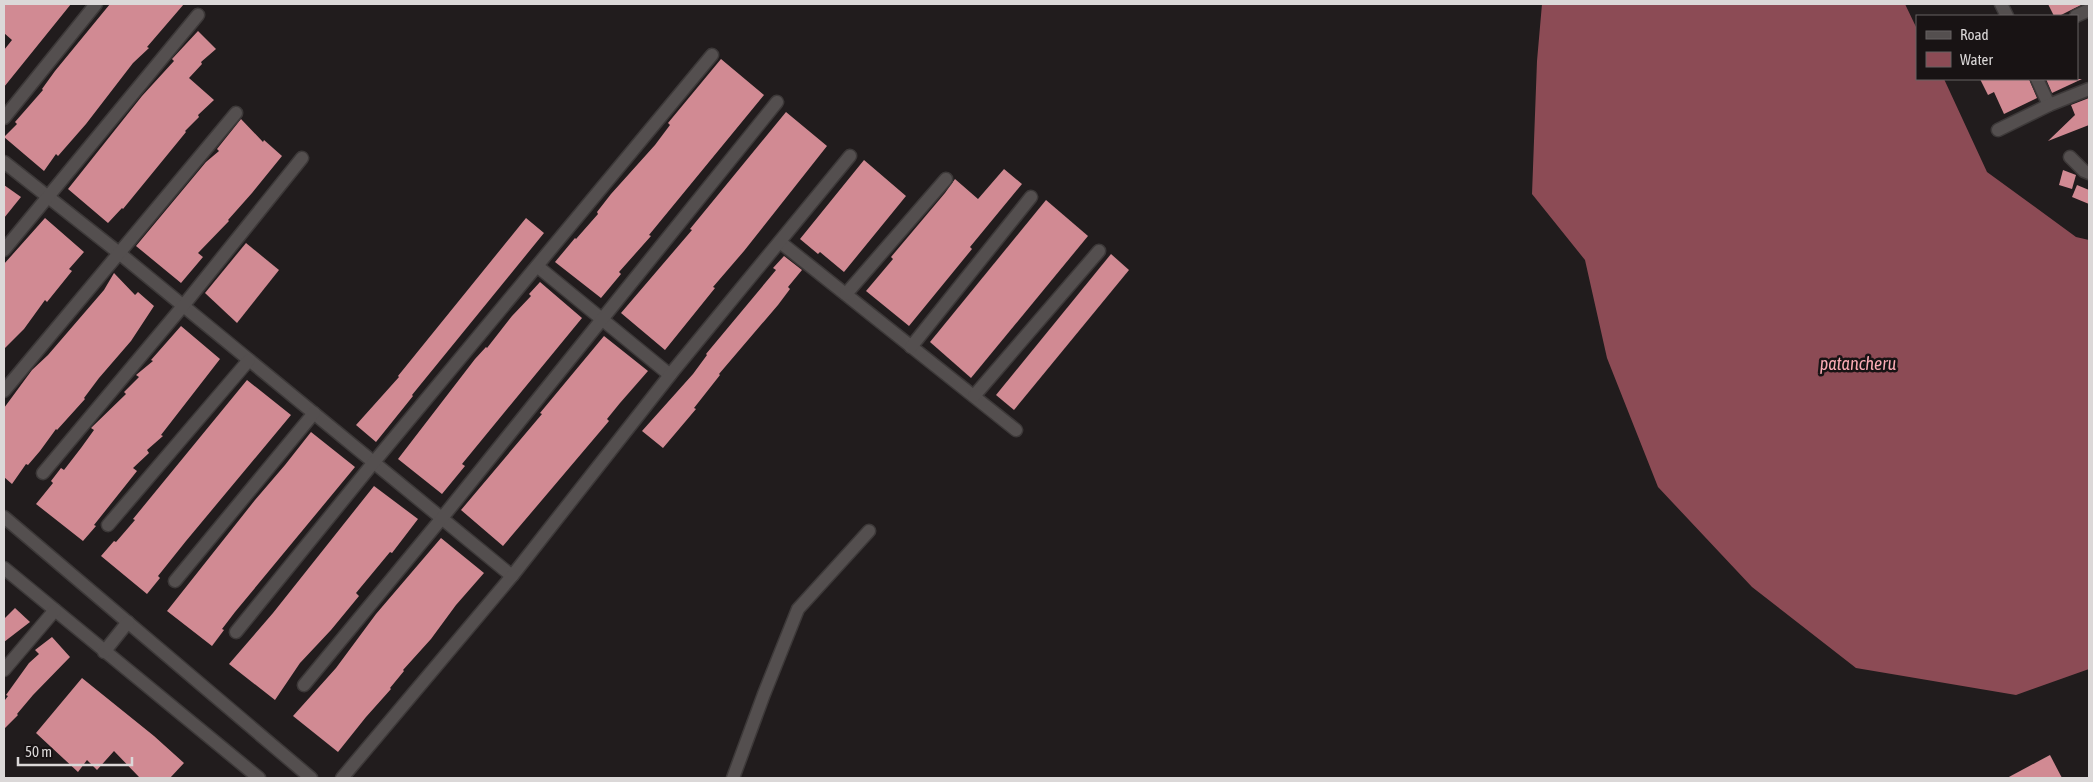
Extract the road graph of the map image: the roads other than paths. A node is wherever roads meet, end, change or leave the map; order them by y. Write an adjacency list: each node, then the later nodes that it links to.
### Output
1 (96, 4): 9 (street)
2 (198, 15): 17 (street)
3 (712, 55): 23 (street)
4 (2037, 80): 7 (street)
5 (2089, 88): 7 (street)
6 (777, 102): 26 (street)
7 (2049, 105): 10 (street)
8 (236, 113): 22 (street)
9 (4, 118)
10 (1998, 130)
11 (850, 156): 19 (street)
12 (2070, 157): 15 (street)
13 (302, 158): 25 (street)
14 (4, 162): 17 (street)
15 (2089, 173)
16 (946, 180): 24 (street)
17 (47, 196): 20 (street); 22 (street)
18 (1031, 197): 27 (street)
19 (780, 242): 24 (street); 29 (street)
20 (4, 250)
21 (1099, 251): 31 (street)
22 (119, 253): 25 (street); 30 (street)
23 (538, 266): 26 (street); 34 (street)
24 (846, 294): 27 (street)
25 (183, 306): 28 (street); 35 (street)
26 (602, 319): 29 (street); 37 (street)
27 (911, 347): 31 (street)
28 (249, 360): 32 (street); 38 (street)
29 (670, 375): 41 (street)
30 (4, 391)
31 (974, 396): 33 (street)
32 (314, 413): 34 (street); 42 (street)
33 (1016, 430)
34 (374, 462): 37 (street); 45 (street)
35 (43, 473)
36 (4, 517): 44 (street)
37 (442, 518): 41 (street); 48 (street)
38 (108, 525)
39 (869, 531): 52 (street)
40 (4, 568): 43 (street)
41 (512, 576): 51 (street)
42 (175, 581)
43 (55, 610): 46 (street); 47 (street)
44 (128, 622): 46 (street); 50 (street)
45 (236, 632)
46 (104, 652): 49 (street)
47 (4, 670)
48 (304, 685)
49 (259, 778)
50 (311, 778)
51 (342, 778)
52 (733, 778)

